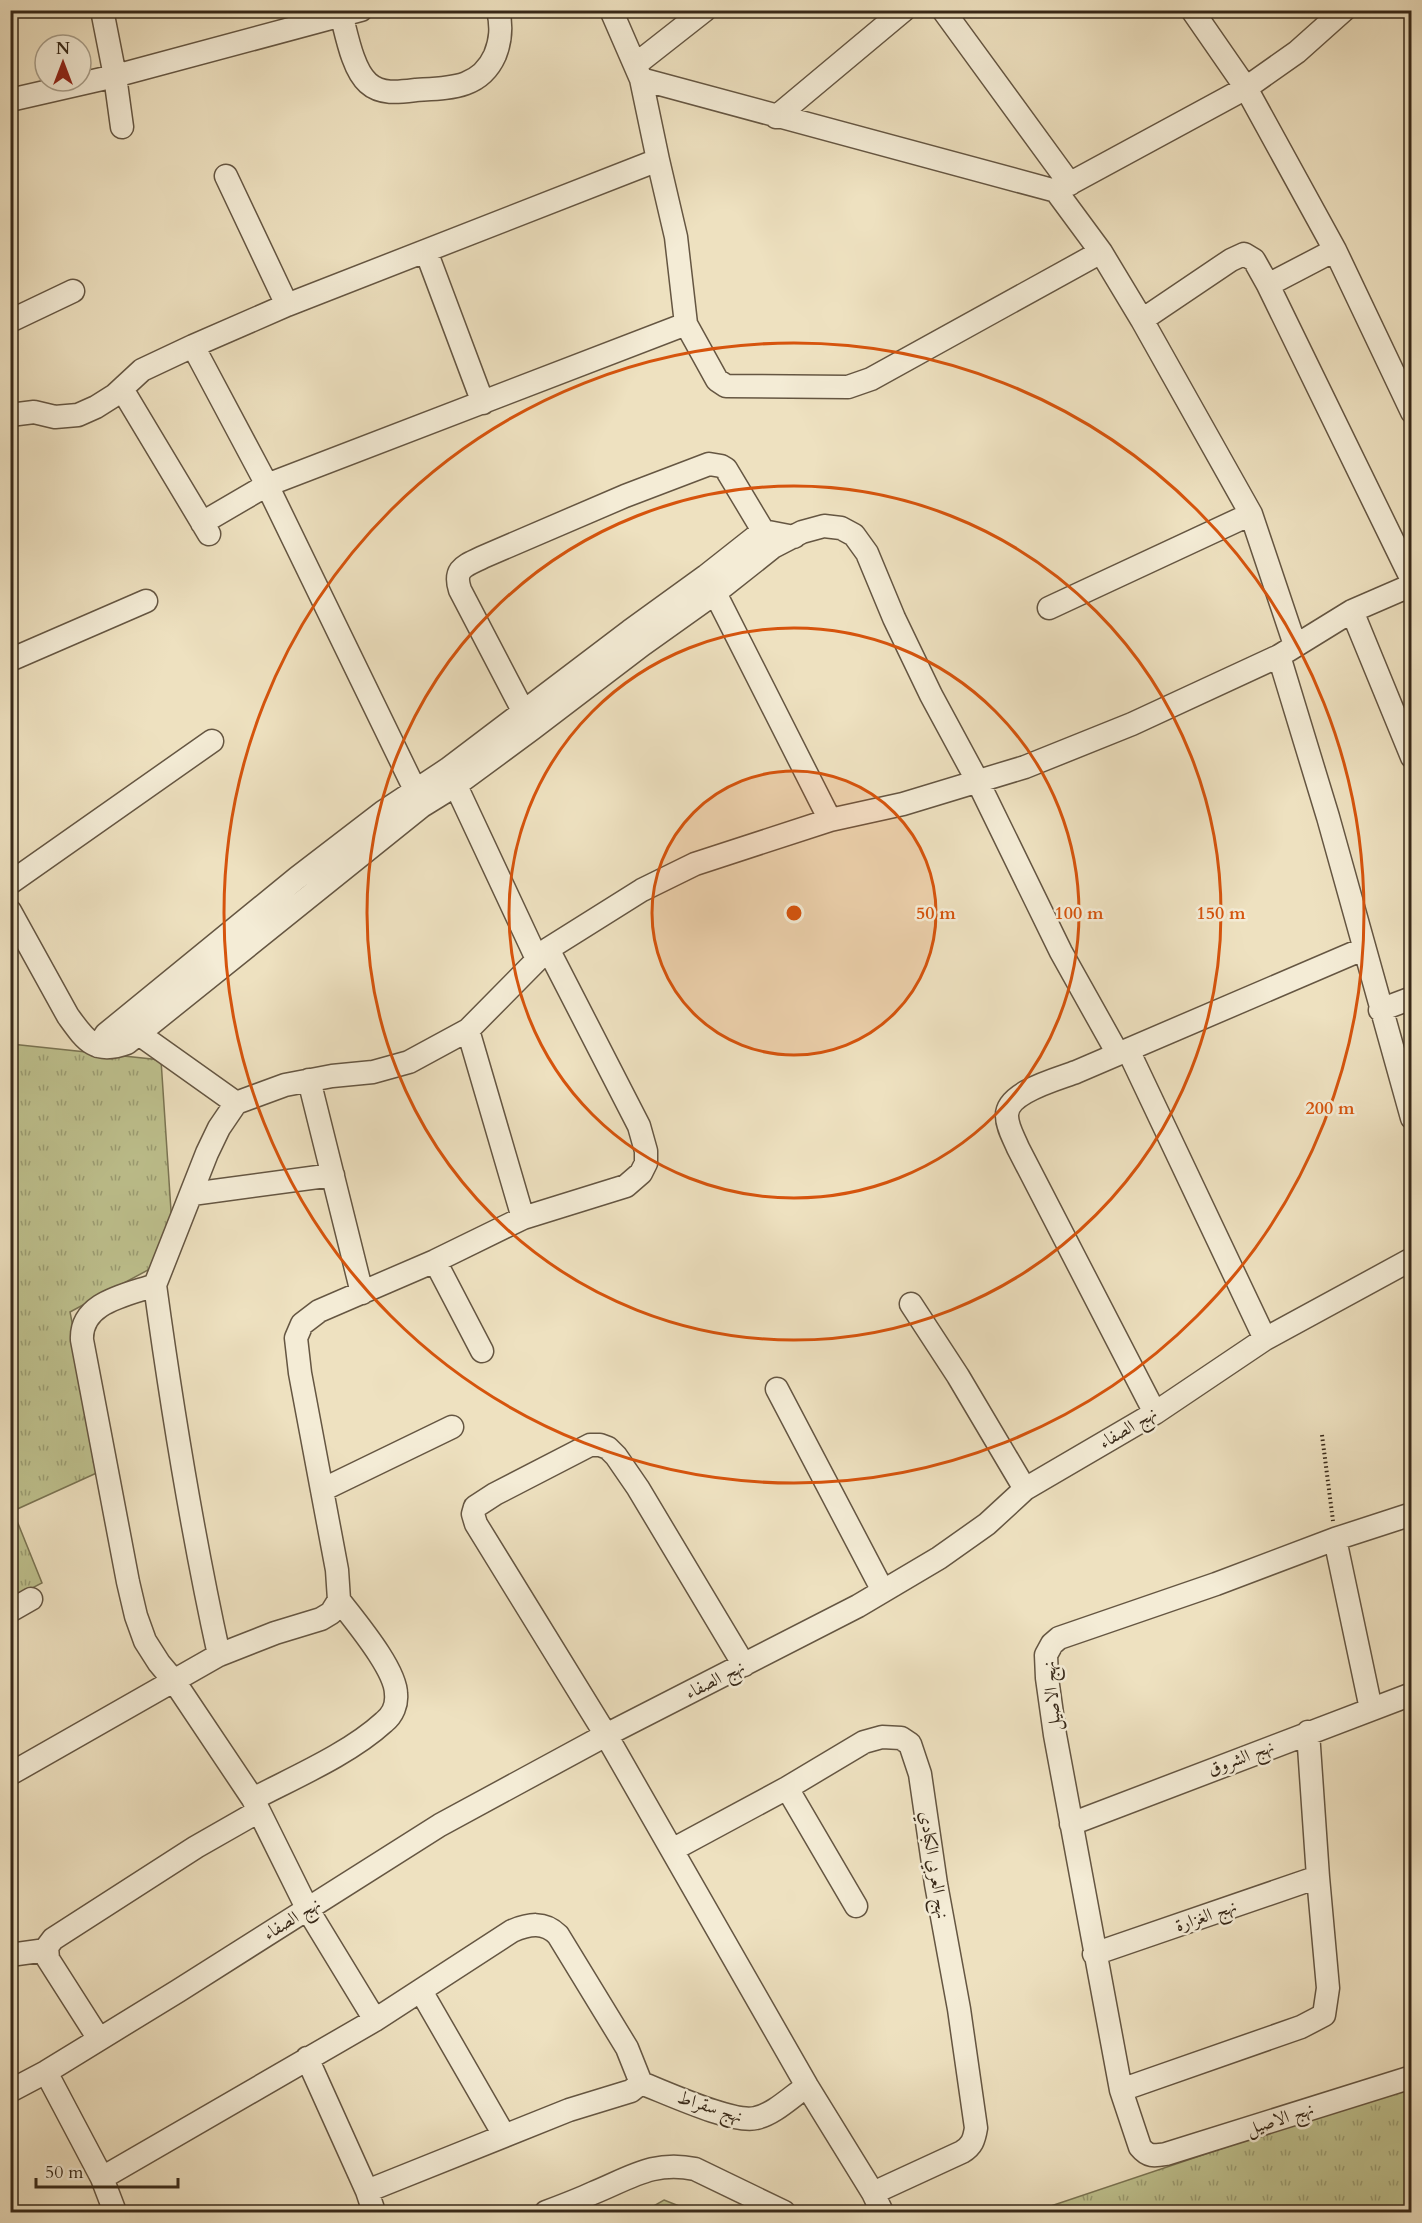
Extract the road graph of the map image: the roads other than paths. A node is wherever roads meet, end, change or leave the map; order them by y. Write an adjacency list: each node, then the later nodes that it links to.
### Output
1 (102, 10): 11 (street)
2 (498, 10): 9 (street)
3 (611, 10): 10 (street)
4 (705, 10): 10 (street)
5 (904, 10): 14 (street)
6 (944, 10): 18 (street)
7 (1192, 10): 12 (street)
8 (1344, 10): 12 (street)
9 (348, 12): 11 (street)
10 (638, 72): 14 (street); 16 (street)
11 (115, 76): 13 (street); 15 (street)
12 (1246, 88): 18 (street); 20 (street)
13 (10, 100)
14 (776, 117): 18 (street)
15 (122, 127)
16 (658, 160): 19 (street); 27 (street)
17 (226, 176): 24 (street)
18 (1063, 188): 21 (street)
19 (426, 250): 24 (street); 30 (street)
20 (1335, 250): 22 (street); 31 (street)
21 (1101, 252): 25 (street); 27 (street)
22 (1268, 285): 25 (street); 36 (street)
23 (73, 291): 26 (street)
24 (287, 305): 28 (street)
25 (1142, 320): 34 (street)
26 (10, 321)
27 (686, 324): 30 (street)
28 (193, 346): 29 (street); 33 (street)
29 (122, 389): 32 (street); 33 (street)
30 (483, 403): 33 (street)
31 (1412, 412)
32 (10, 415)
33 (267, 485): 50 (street)
34 (1251, 514): 40 (street); 42 (street)
35 (768, 539): 37 (street); 44 (street); 49 (street)
36 (1412, 580)
37 (711, 585): 44 (street); 51 (street)
38 (1412, 585): 41 (street)
39 (146, 601): 43 (street)
40 (1049, 608)
41 (1352, 611): 42 (street); 45 (street)
42 (1287, 651): 49 (street); 54 (street)
43 (10, 660)
44 (528, 721): 48 (street)
45 (1406, 726): 47 (street)
46 (212, 741): 52 (street)
47 (1412, 757)
48 (452, 777): 50 (street); 55 (street)
49 (978, 782): 51 (street); 61 (street)
50 (419, 798): 59 (street); 60 (street)
51 (830, 820): 55 (street)
52 (10, 883)
53 (10, 911): 60 (street)
54 (1363, 949): 57 (street); 61 (street)
55 (543, 954): 58 (street); 67 (street)
56 (1412, 998): 57 (street)
57 (1380, 1010): 64 (street)
58 (468, 1030): 62 (street); 67 (street)
59 (139, 1034): 60 (street); 63 (street)
60 (98, 1047)
61 (1123, 1052): 73 (street); 76 (street)
62 (309, 1080): 63 (street); 65 (street)
63 (236, 1103): 66 (street)
64 (1412, 1118)
65 (333, 1174): 66 (street); 71 (street)
66 (192, 1194): 70 (street)
67 (523, 1218): 69 (street)
68 (1412, 1259): 73 (street, نهج الصفاء)
69 (435, 1261): 71 (street); 74 (street)
70 (155, 1285): 86 (street); 88 (street)
71 (362, 1293): 79 (street)
72 (911, 1304): 78 (street)
73 (1265, 1339): 76 (street, نهج الصفاء)
74 (482, 1351)
75 (777, 1389): 82 (street)
76 (1155, 1413): 78 (street, نهج الصفاء)
77 (452, 1427): 79 (street)
78 (1025, 1489): 82 (street, نهج الصفاء)
79 (322, 1490): 84 (street)
80 (1412, 1514): 81 (street, نهج الاصيل)
81 (1335, 1539): 90 (street); 96 (street, نهج الاصيل)
82 (883, 1591): 87 (street, نهج الصفاء)
83 (31, 1599): 85 (street)
84 (339, 1600): 86 (street); 95 (street)
85 (10, 1611)
86 (219, 1655): 88 (street)
87 (744, 1665): 92 (street, نهج الصفاء); 92 (street)
88 (174, 1681): 93 (street); 95 (street)
89 (1412, 1694): 90 (street, نهج الشروق)
90 (1371, 1709): 91 (street, نهج الشروق)
91 (1308, 1732): 96 (street, نهج الشروق); 98 (street)
92 (606, 1735): 97 (street); 100 (street, نهج الصفاء)
93 (10, 1774)
94 (788, 1788): 97 (street, نهج العربي الكبادي); 99 (street); 117 (street, نهج العربي الكبادي)
95 (256, 1805): 100 (street); 101 (street)
96 (1071, 1824): 102 (street, نهج الاصيل)
97 (672, 1850): 111 (street)
98 (1318, 1877): 102 (street, نهج الغزارة); 112 (street)
99 (856, 1906)
100 (308, 1910): 105 (street); 106 (street, نهج الصفاء)
101 (46, 1950): 103 (street); 106 (street)
102 (1094, 1954): 112 (street, نهج الاصيل)
103 (10, 1955)
104 (421, 1991): 105 (street); 110 (street); 114 (street)
105 (375, 2020): 107 (street)
106 (99, 2039): 108 (street, نهج الصفاء)
107 (308, 2058): 115 (street); 116 (street)
108 (46, 2072): 113 (street, نهج الصفاء); 115 (street)
109 (1412, 2077): 112 (street, نهج الاصيل)
110 (641, 2083): 111 (street, نهج سقراط); 114 (street)
111 (807, 2086): 117 (street)
112 (1121, 2090)
113 (10, 2091)
114 (504, 2135): 116 (street)
115 (102, 2178): 118 (street)
116 (367, 2191): 119 (street)
117 (877, 2203)
118 (115, 2212)
119 (374, 2212)
120 (546, 2212): 121 (street)
121 (784, 2212)

